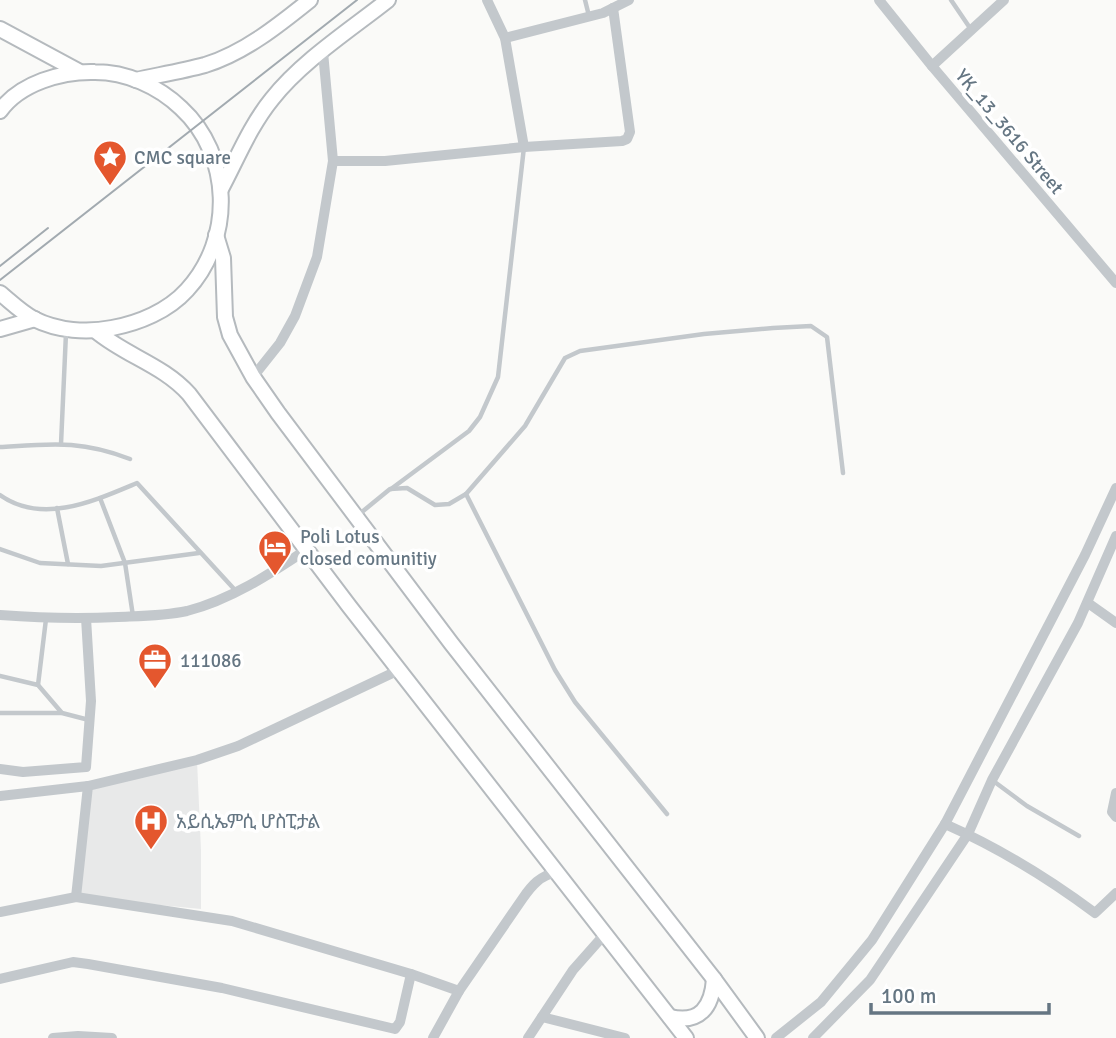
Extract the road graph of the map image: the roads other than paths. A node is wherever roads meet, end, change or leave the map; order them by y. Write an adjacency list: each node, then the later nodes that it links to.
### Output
1 (310, 0): 17 (main road)
2 (388, 0): 14 (main road)
3 (487, 0): 13 (street)
4 (585, 0): 10 (lane)
5 (629, 0): 9 (street)
6 (879, 0): 15 (street, YK_13_3616 Street)
7 (951, 0): 12 (lane)
8 (1004, 0): 12 (street)
9 (613, 8): 10 (street); 19 (street)
10 (589, 17): 13 (street)
11 (0, 29): 16 (main road)
12 (972, 30): 15 (street)
13 (505, 38): 19 (street)
14 (323, 52): 20 (street); 21 (main road)
15 (932, 66): 23 (street, YK_13_3616 Street)
16 (78, 71): 17 (main road); 18 (main road)
17 (136, 80): 21 (main road)
18 (0, 111)
19 (524, 147): 20 (street); 35 (lane)
20 (333, 161): 29 (street)
21 (221, 191): 22 (main road)
22 (216, 235): 28 (main road); 29 (main road)
23 (1115, 281)
24 (0, 293): 25 (main road)
25 (35, 319): 26 (main road); 27 (main road)
26 (0, 329)
27 (66, 329): 28 (main road); 30 (lane)
28 (96, 331): 43 (main road)
29 (253, 377): 40 (main road)
30 (61, 444): 31 (lane); 32 (lane)
31 (0, 447)
32 (130, 459)
33 (843, 473): 36 (lane)
34 (1116, 488): 67 (street)
35 (390, 489): 36 (lane); 40 (lane)
36 (466, 494): 65 (lane)
37 (0, 495): 39 (lane)
38 (100, 498): 39 (lane); 44 (lane); 45 (lane)
39 (57, 508): 46 (lane)
40 (356, 517): 77 (main road)
41 (1116, 536): 48 (street)
42 (0, 549): 46 (lane)
43 (306, 550): 47 (street); 54 (main road)
44 (200, 553): 45 (lane); 47 (lane)
45 (125, 563): 46 (lane); 50 (lane)
46 (68, 564)
47 (236, 591): 50 (street)
48 (1088, 603): 53 (street); 61 (street)
49 (0, 615): 52 (street)
50 (133, 617): 51 (street)
51 (86, 618): 52 (street); 59 (street)
52 (46, 619): 56 (lane)
53 (1116, 623)
54 (399, 670): 62 (street); 70 (main road)
55 (0, 676): 56 (lane)
56 (38, 685): 58 (lane)
57 (0, 713): 58 (lane)
58 (62, 713): 59 (lane)
59 (89, 720): 60 (street)
60 (0, 769)
61 (992, 780): 68 (street); 69 (lane)
62 (88, 786): 64 (street); 72 (street)
63 (1116, 793): 66 (street)
64 (0, 796)
65 (667, 814)
66 (1116, 817)
67 (945, 824): 68 (street); 88 (street)
68 (968, 834): 71 (street); 89 (street)
69 (1079, 836)
70 (556, 872): 74 (main road); 78 (street)
71 (1116, 893)
72 (76, 897): 73 (street); 75 (street)
73 (0, 912)
74 (604, 935): 79 (street); 80 (main road)
75 (411, 974): 76 (street); 78 (street)
76 (0, 979)
77 (714, 979): 80 (main road); 87 (main road)
78 (459, 991): 83 (street)
79 (542, 1017): 84 (street); 85 (street)
80 (670, 1017): 86 (main road)
81 (53, 1038): 82 (street)
82 (112, 1038)
83 (433, 1038)
84 (528, 1038)
85 (625, 1038)
86 (686, 1038)
87 (757, 1038)
88 (776, 1038)
89 (813, 1038)

